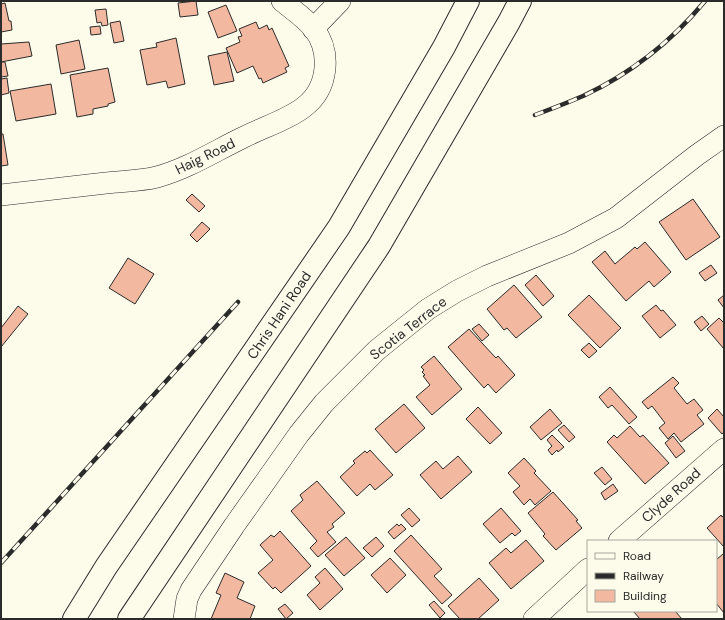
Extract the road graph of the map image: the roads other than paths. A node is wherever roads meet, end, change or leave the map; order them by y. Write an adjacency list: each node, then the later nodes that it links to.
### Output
1 (282, 1): 5 (street)
2 (340, 1): 5 (street)
3 (468, 1): 11 (main road, Chris Hani Road)
4 (520, 1): 12 (main road)
5 (310, 25): 7 (street, Haig Road)
6 (724, 136): 13 (street, Scotia Terrace)
7 (1, 195)
8 (724, 449): 9 (street, Clyde Road)
9 (620, 540)
10 (587, 570): 14 (street)
11 (74, 619)
12 (129, 619)
13 (184, 619)
14 (534, 619)

